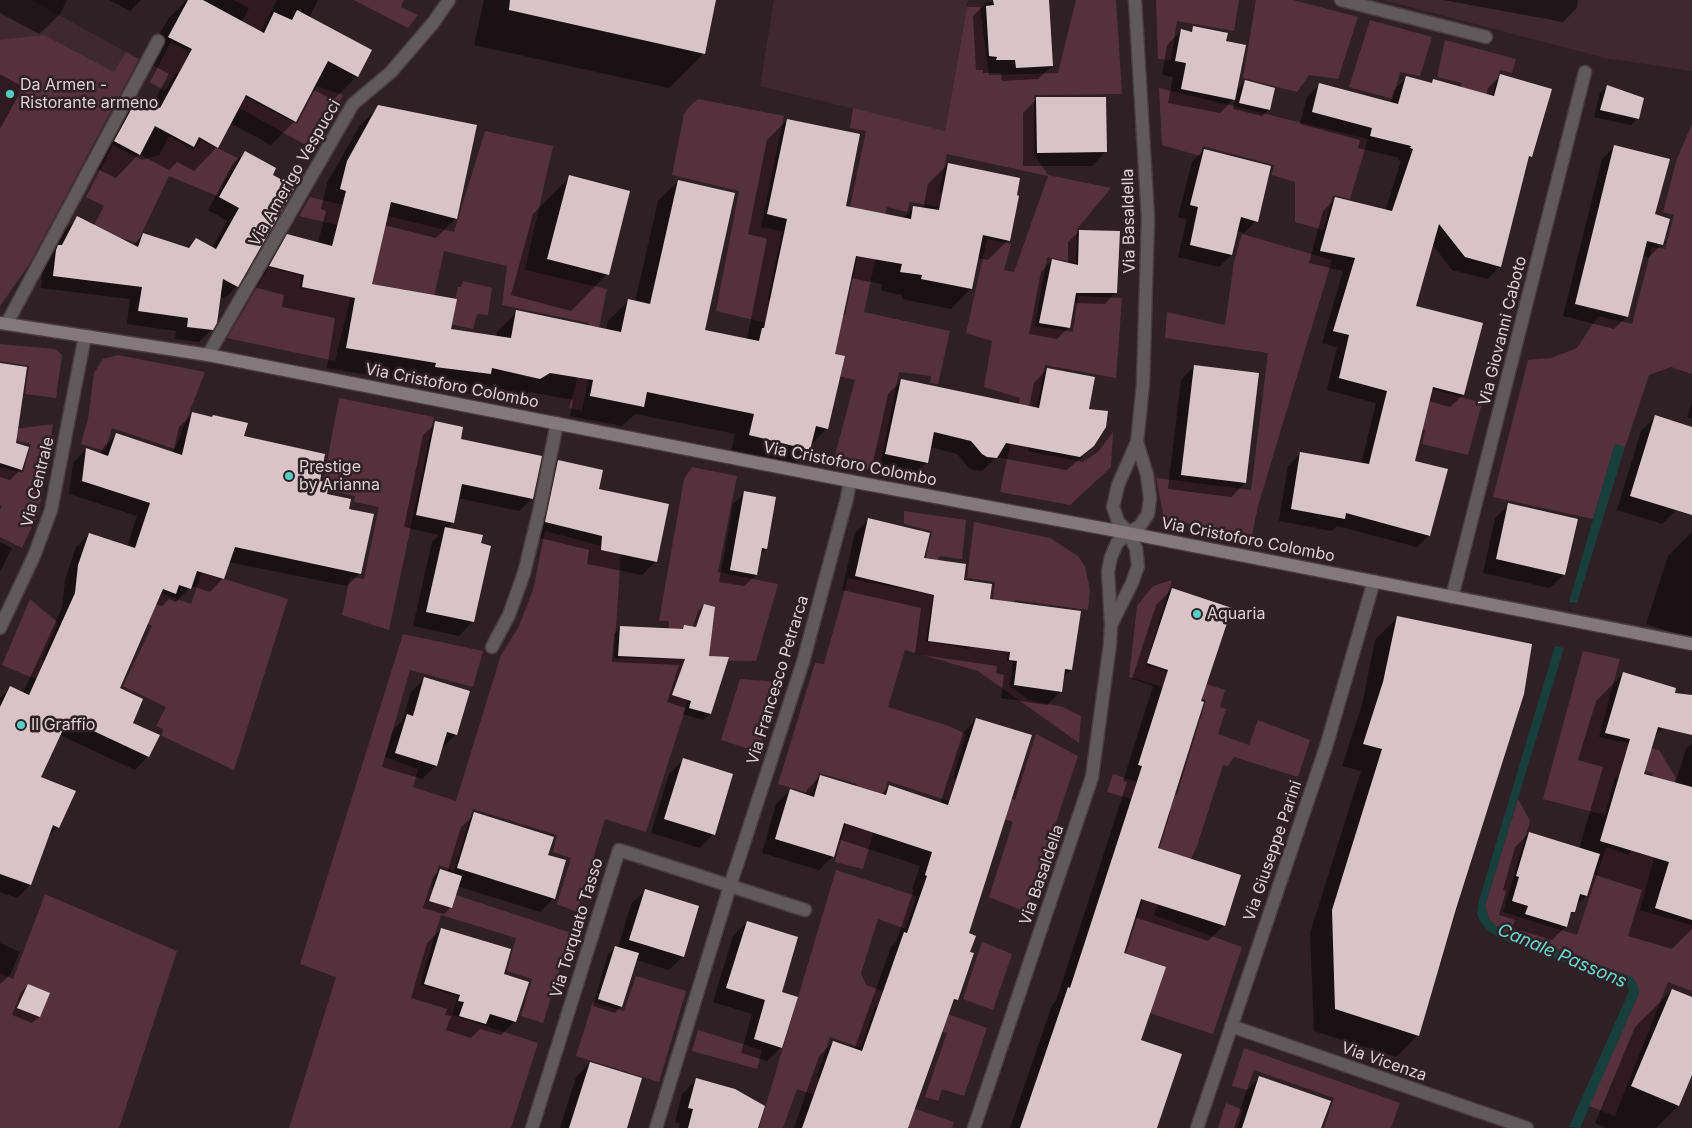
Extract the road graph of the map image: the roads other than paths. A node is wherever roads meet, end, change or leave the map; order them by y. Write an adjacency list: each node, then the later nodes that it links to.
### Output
1 (449, 0): 9 (street, Via Amerigo Vespucci)
2 (1135, 0): 11 (street, Via Basaldella)
3 (1341, 0): 4 (street)
4 (1486, 37)
5 (158, 41): 7 (street)
6 (1585, 72): 15 (street, Via Giovanni Caboto)
7 (3, 323): 8 (main road, Via Cristoforo Colombo)
8 (86, 336): 9 (main road, Via Cristoforo Colombo); 17 (street, Via Centrale)
9 (208, 355): 10 (main road, Via Cristoforo Colombo)
10 (557, 423): 12 (main road, Via Cristoforo Colombo); 19 (street)
11 (1137, 442): 13 (street, Via Basaldella); 13 (street, Via Basaldella)
12 (850, 481): 13 (main road, Via Cristoforo Colombo); 20 (street, Via Francesco Petrarca)
13 (1128, 533): 14 (main road, Via Cristoforo Colombo); 16 (street, Via Basaldella); 16 (street, Via Basaldella)
14 (1374, 581): 15 (main road, Via Cristoforo Colombo); 22 (street, Via Giuseppe Parini)
15 (1452, 597): 18 (main road, Via Cristoforo Colombo)
16 (1111, 625): 25 (street, Via Basaldella)
17 (0, 628)
18 (1692, 644)
19 (492, 647)
20 (730, 886): 21 (street); 23 (street, Via Torquato Tasso); 24 (street, Via Francesco Petrarca)
21 (806, 910)
22 (1231, 1026): 26 (street, Via Giuseppe Parini); 27 (street, Via Vicenza)
23 (532, 1128)
24 (656, 1128)
25 (974, 1128)
26 (1197, 1128)
27 (1527, 1128)

